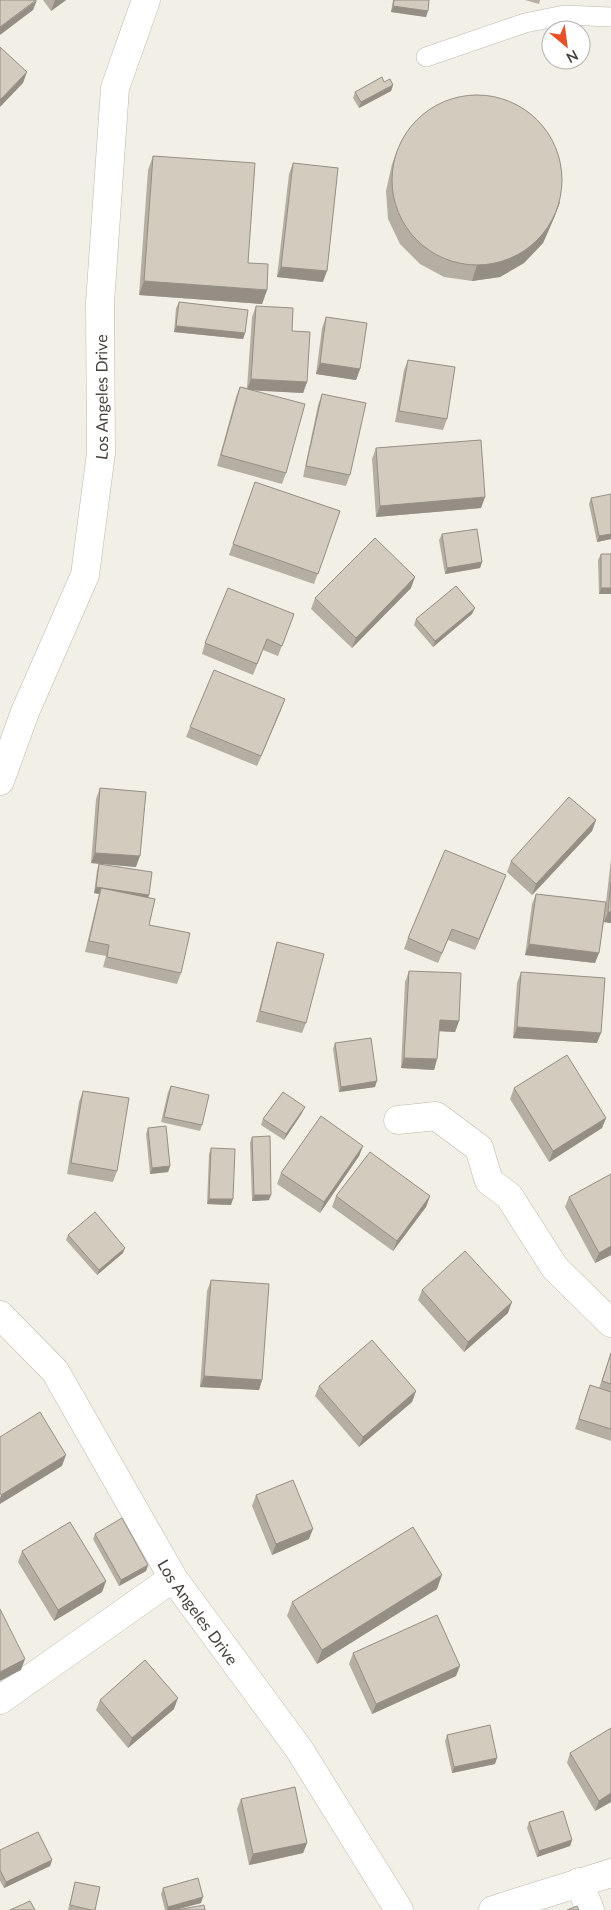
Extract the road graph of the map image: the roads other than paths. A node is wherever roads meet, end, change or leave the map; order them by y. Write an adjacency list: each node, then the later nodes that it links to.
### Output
1 (146, 0): 4 (street, Los Angeles Drive)
2 (611, 16): 3 (lane)
3 (426, 57)
4 (0, 781)
5 (398, 1120): 7 (street)
6 (0, 1315): 8 (street, Los Angeles Drive)
7 (611, 1323)
8 (172, 1578): 9 (street); 12 (street, Los Angeles Drive)
9 (0, 1700)
10 (611, 1873): 11 (street)
11 (579, 1882): 13 (street); 14 (street)
12 (399, 1910)
13 (493, 1910)
14 (590, 1910)

